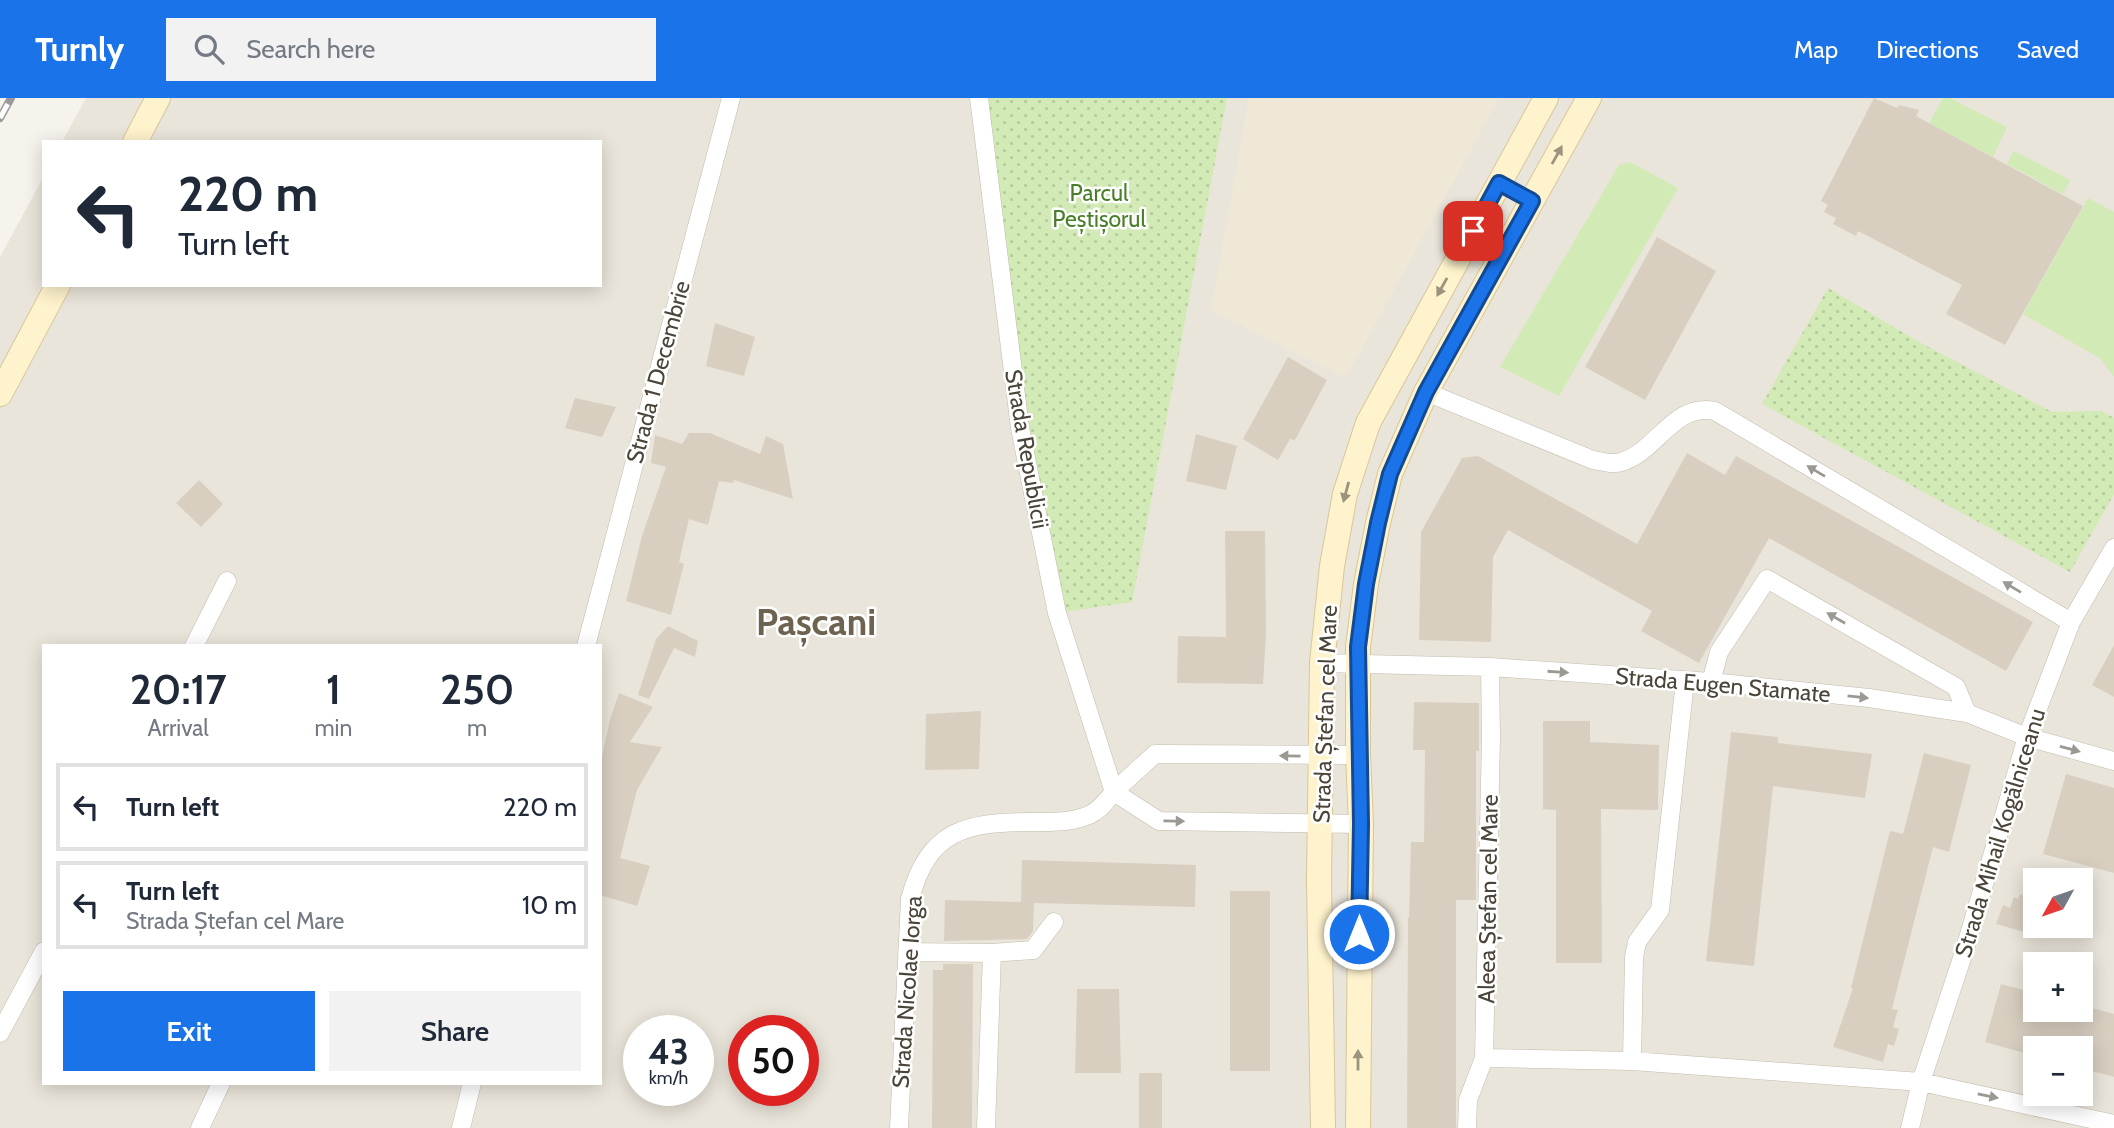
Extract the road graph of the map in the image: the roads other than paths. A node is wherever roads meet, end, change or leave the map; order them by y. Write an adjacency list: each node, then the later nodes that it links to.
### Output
1 (158, 98): 6 (main road)
2 (731, 98): 16 (street, Strada 1 Decembrie)
3 (979, 98): 27 (street, Strada Republicii)
4 (1546, 98): 7 (main road, Strada Ștefan cel Mare)
5 (1589, 98): 8 (main road, Strada Ștefan cel Mare, one-way to 5)
6 (136, 140)
7 (1499, 183): 8 (main road); 17 (main road, Strada Ștefan cel Mare, one-way to 17)
8 (1532, 201): 10 (main road, Strada Ștefan cel Mare)
9 (57, 287): 11 (main road)
10 (1426, 392): 14 (street, one-way to 10); 18 (main road, Strada Ștefan cel Mare)
11 (0, 394)
12 (2114, 548): 14 (street, Strada Mihail Kogălniceanu)
13 (227, 581): 15 (street)
14 (2071, 622): 23 (street, Strada Mihail Kogălniceanu)
15 (195, 644)
16 (587, 644)
17 (1322, 663): 18 (street, Strada Eugen Stamate); 25 (main road, Strada Ștefan cel Mare)
18 (1359, 664): 19 (street, Strada Eugen Stamate); 24 (main road, Strada Ștefan cel Mare)
19 (1490, 667): 20 (street, Strada Eugen Stamate, one-way to 20); 35 (street, Aleea Ștefan cel Mare)
20 (1685, 681): 21 (street, Strada Eugen Stamate); 36 (street)
21 (1712, 682): 22 (street, Strada Eugen Stamate, one-way to 22); 22 (street, one-way to 21)
22 (1967, 713): 23 (street, Strada Eugen Stamate)
23 (2026, 737): 26 (street, Strada Eugen Stamate, one-way to 26); 37 (street, Strada Mihail Kogălniceanu)
24 (1358, 755): 25 (street, Strada Nicolae Iorga); 29 (main road, Strada Ștefan cel Mare)
25 (1322, 756): 27 (street, Strada Nicolae Iorga, one-way to 27); 28 (main road, Strada Ștefan cel Mare)
26 (2114, 761)
27 (1114, 792): 28 (street, one-way to 28); 31 (street, Strada Nicolae Iorga)
28 (1321, 823): 29 (street); 45 (main road, Strada Ștefan cel Mare)
29 (1361, 824): 46 (main road, Strada Ștefan cel Mare, one-way to 29)
30 (1054, 922): 32 (street)
31 (907, 952): 32 (street); 43 (street, Strada Nicolae Iorga)
32 (992, 953): 44 (street)
33 (42, 955): 34 (street)
34 (0, 1033)
35 (1485, 1058): 36 (street); 47 (street, Aleea Ștefan cel Mare)
36 (1632, 1061): 37 (street)
37 (1921, 1082): 40 (street, one-way to 40); 48 (street, Strada Mihail Kogălniceanu)
38 (220, 1085): 42 (street)
39 (471, 1085): 41 (street)
40 (2114, 1124)
41 (460, 1126)
42 (200, 1128)
43 (899, 1128)
44 (986, 1128)
45 (1323, 1128)
46 (1358, 1128)
47 (1467, 1128)
48 (1910, 1128)

